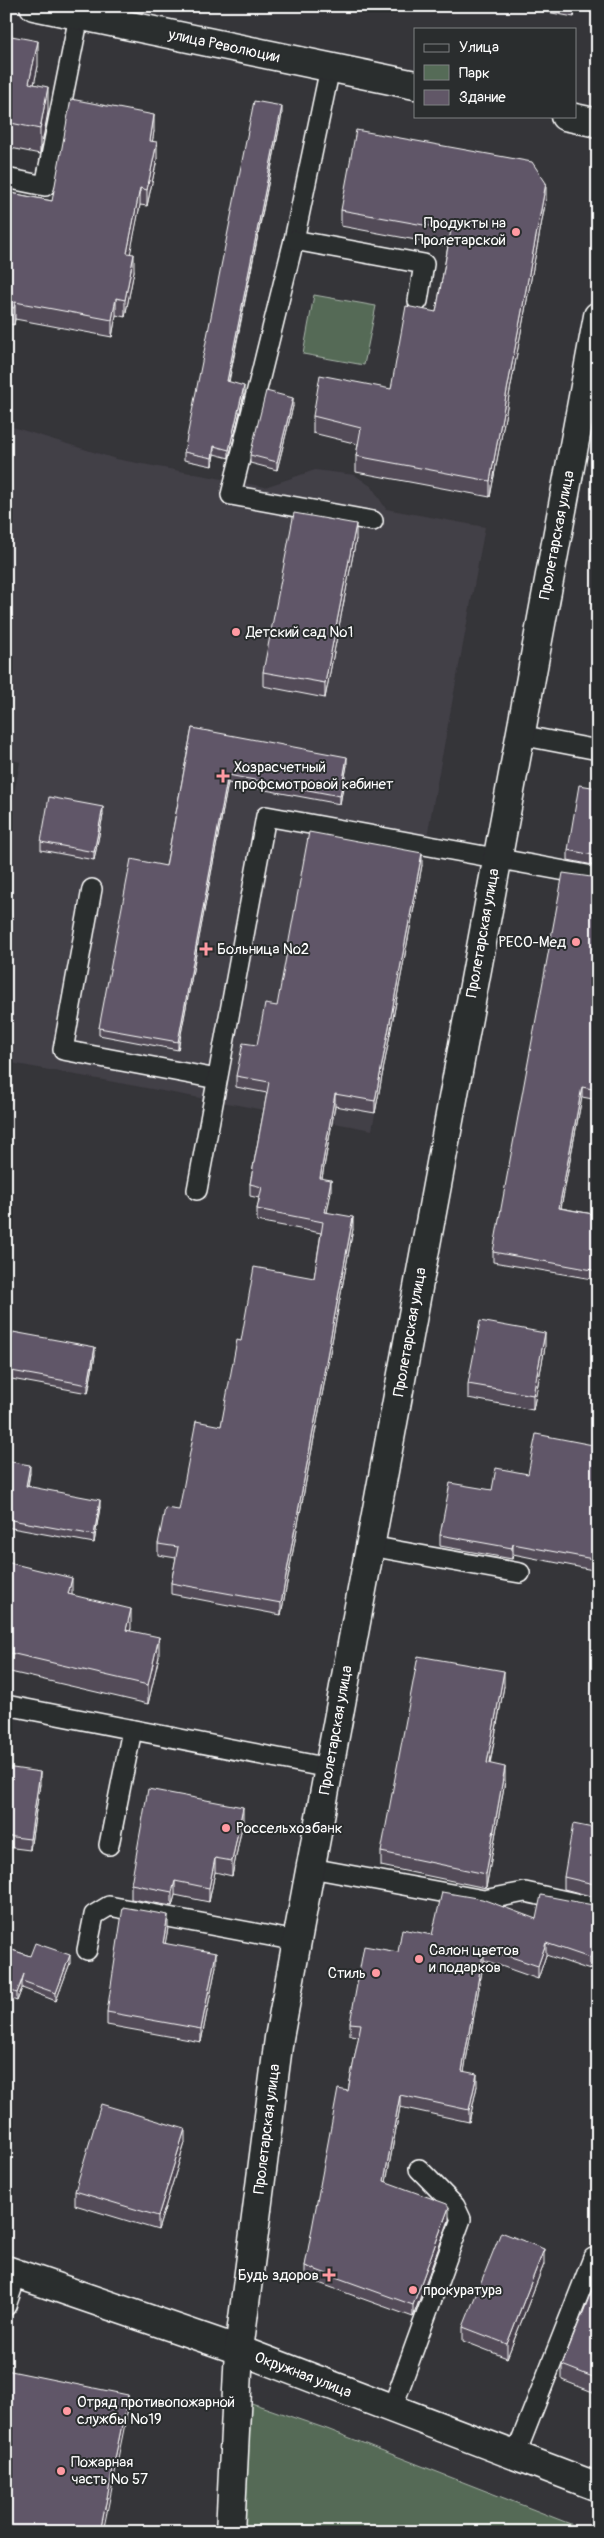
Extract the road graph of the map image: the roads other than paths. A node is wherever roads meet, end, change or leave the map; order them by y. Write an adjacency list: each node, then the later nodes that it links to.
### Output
1 (34, 6): 2 (main road, улица Революции)
2 (79, 16): 3 (main road, улица Революции); 7 (lane)
3 (330, 68): 4 (main road, улица Революции); 8 (lane)
4 (414, 85)
5 (574, 118): 6 (main road)
6 (598, 123)
7 (6, 178)
8 (294, 240): 9 (lane); 11 (lane)
9 (418, 301)
10 (598, 316): 12 (main road, Пролетарская улица)
11 (374, 522)
12 (520, 735): 13 (lane); 14 (main road, Пролетарская улица)
13 (598, 750)
14 (497, 858): 15 (lane); 17 (lane); 19 (main road, Пролетарская улица)
15 (598, 877)
16 (92, 889): 17 (lane)
17 (217, 1078): 18 (lane)
18 (197, 1190)
19 (370, 1546): 20 (lane); 23 (main road, Пролетарская улица)
20 (520, 1573)
21 (6, 1705): 22 (lane)
22 (132, 1730): 23 (lane); 24 (lane)
23 (329, 1768): 25 (main road, Пролетарская улица)
24 (109, 1844)
25 (311, 1868): 26 (lane); 27 (main road, Пролетарская улица)
26 (598, 1908)
27 (297, 1941): 28 (lane); 33 (main road, Пролетарская улица)
28 (87, 1950)
29 (419, 2169): 34 (lane)
30 (593, 2258): 35 (lane)
31 (12, 2272): 32 (lane); 33 (main road, Окружная улица)
32 (6, 2306)
33 (239, 2350): 34 (main road, Окружная улица); 37 (main road, Пролетарская улица)
34 (392, 2409): 35 (main road, Окружная улица)
35 (515, 2456): 36 (main road, Окружная улица)
36 (598, 2487)
37 (230, 2532)

